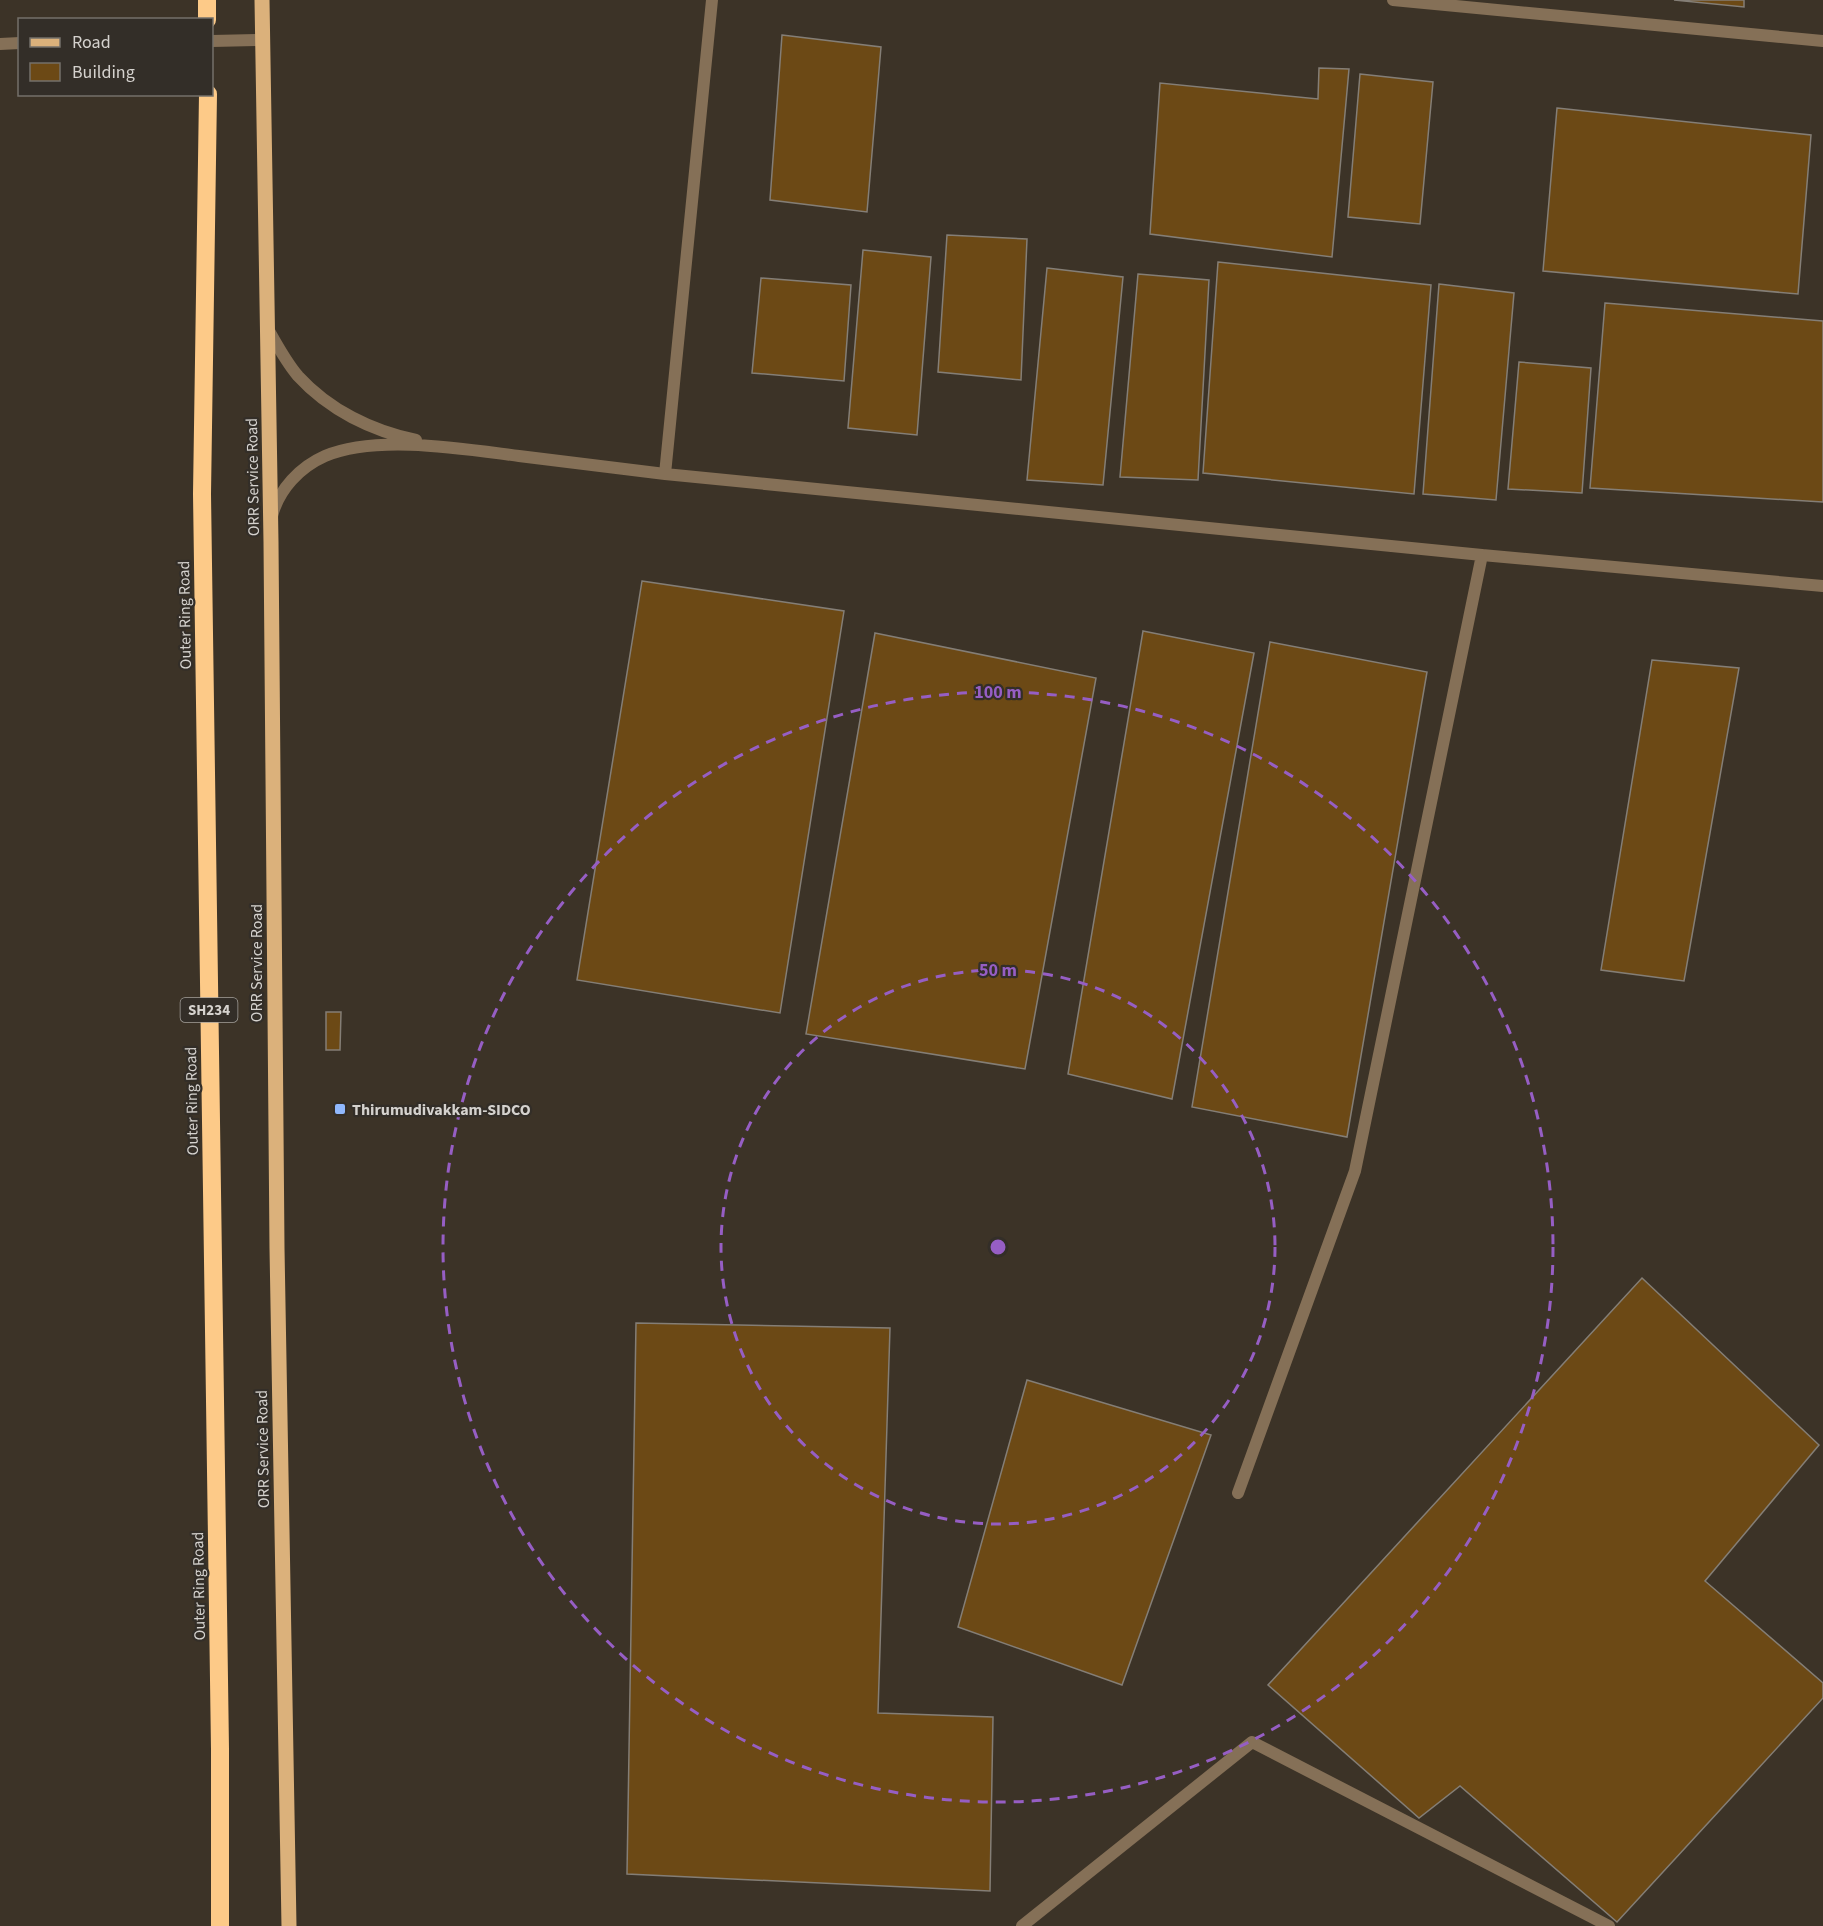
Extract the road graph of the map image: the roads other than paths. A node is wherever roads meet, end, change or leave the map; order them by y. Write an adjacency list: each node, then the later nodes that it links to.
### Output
1 (261, 0): 4 (main road, ORR Service Road)
2 (712, 0): 12 (street)
3 (1393, 0): 6 (street)
4 (262, 40): 5 (street); 10 (main road, ORR Service Road)
5 (213, 41)
6 (1823, 41)
7 (18, 43): 8 (street)
8 (0, 44)
9 (208, 96): 17 (highway, Outer Ring Road / SH234)
10 (267, 327): 11 (street); 13 (main road, ORR Service Road)
11 (443, 446): 12 (street); 13 (street)
12 (664, 474): 14 (street)
13 (270, 522): 18 (main road, ORR Service Road)
14 (1482, 555): 15 (street); 16 (street)
15 (1823, 586)
16 (1238, 1493)
17 (220, 1926)
18 (289, 1926)
19 (1022, 1926): 20 (street)
20 (1609, 1926)

